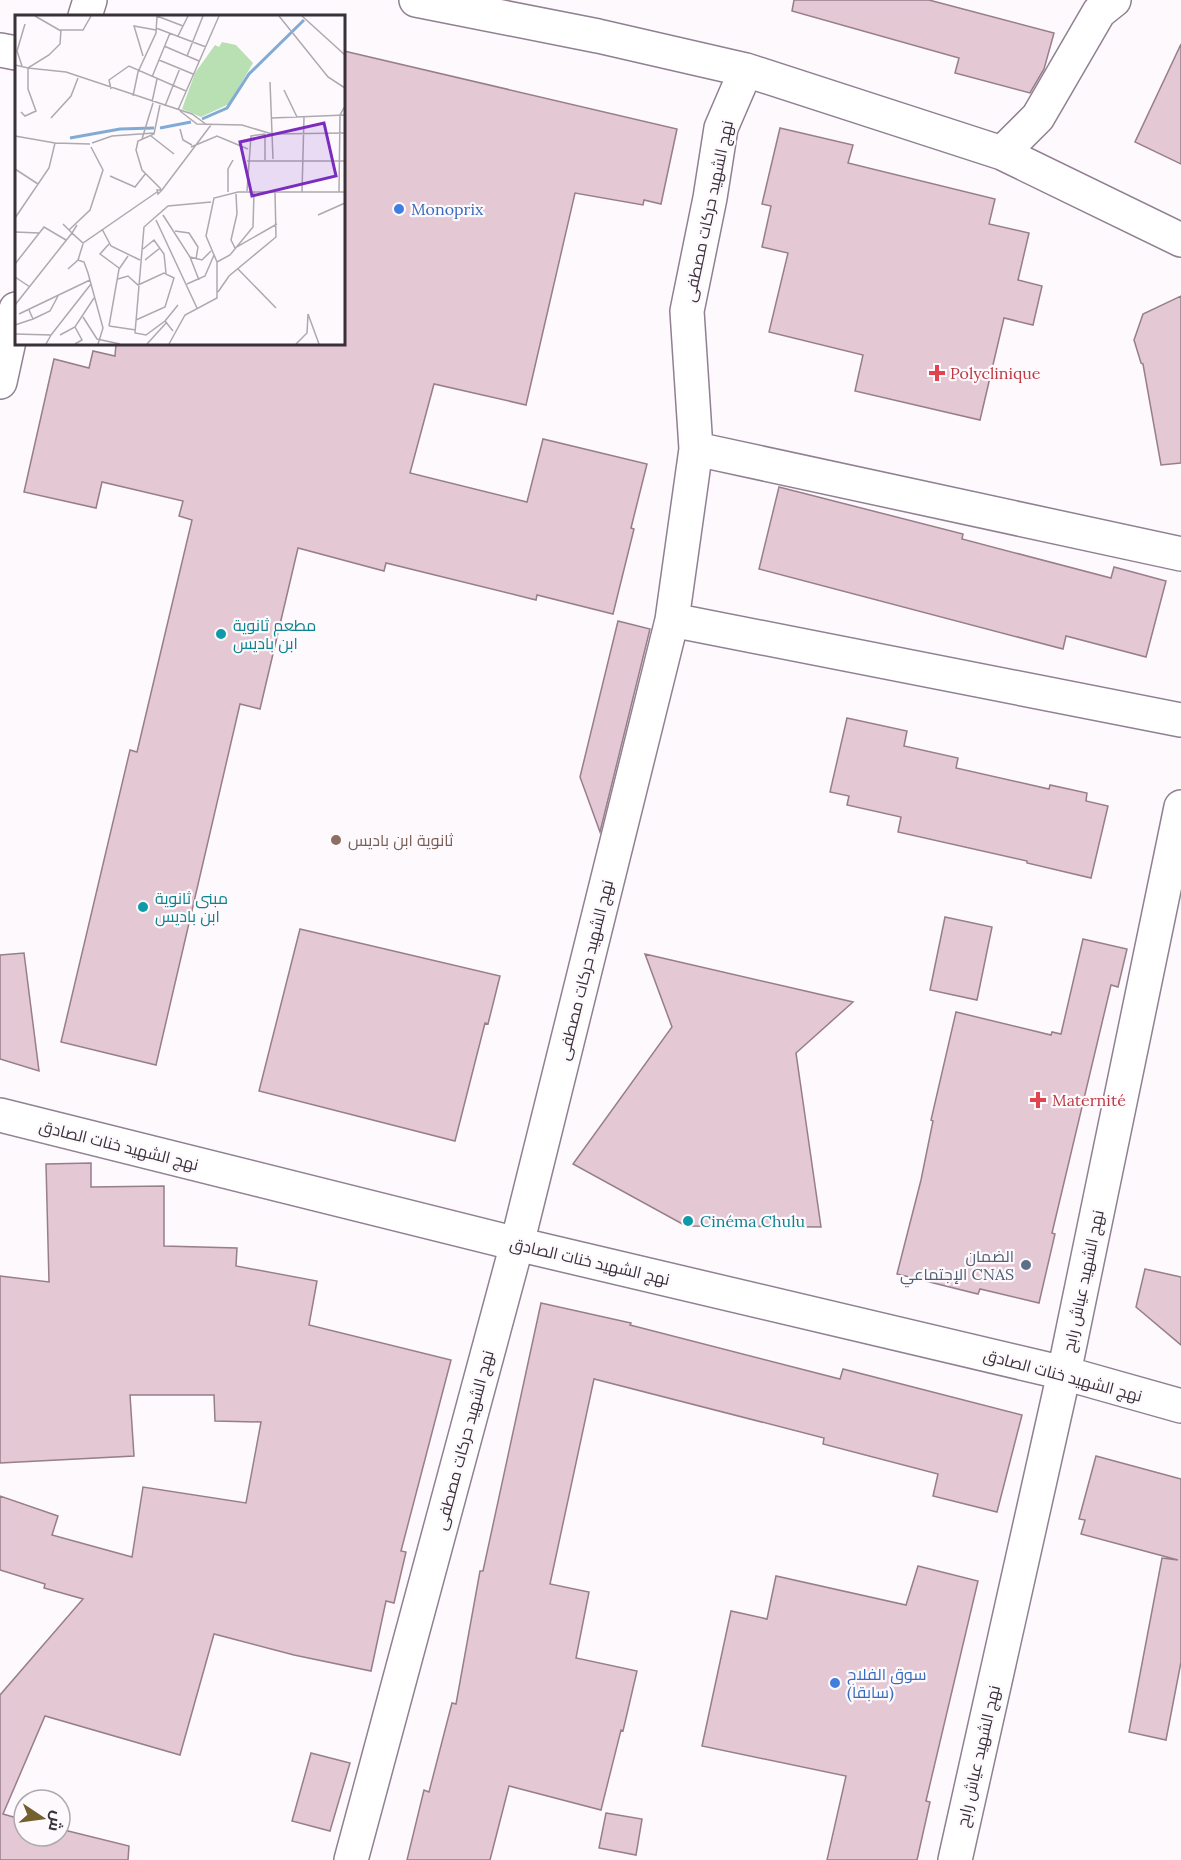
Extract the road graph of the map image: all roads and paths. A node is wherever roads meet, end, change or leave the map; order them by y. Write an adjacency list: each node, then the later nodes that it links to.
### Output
1 (90, 0): 4 (street)
2 (416, 0): 7 (street)
3 (1114, 0): 8 (street)
4 (85, 15)
5 (0, 50): 6 (street)
6 (15, 53)
7 (746, 70): 8 (street); 12 (street, نهج الشهيد حركات مصطفى)
8 (1002, 153): 9 (street)
9 (1181, 240)
10 (15, 314): 11 (street)
11 (0, 382)
12 (696, 449): 13 (street); 14 (street, نهج الشهيد حركات مصطفى)
13 (1181, 554)
14 (672, 620): 15 (street); 18 (street, نهج الشهيد حركات مصطفى)
15 (1181, 720)
16 (1181, 807): 19 (street, نهج الشهيد عياش رابح)
17 (0, 1115): 18 (street, نهج الشهيد خنات الصادق)
18 (517, 1244): 19 (street, نهج الشهيد خنات الصادق); 21 (street, نهج الشهيد حركات مصطفى)
19 (1064, 1373): 20 (street, نهج الشهيد خنات الصادق); 22 (street, نهج الشهيد عياش رابح)
20 (1181, 1406)
21 (351, 1860)
22 (955, 1860)

